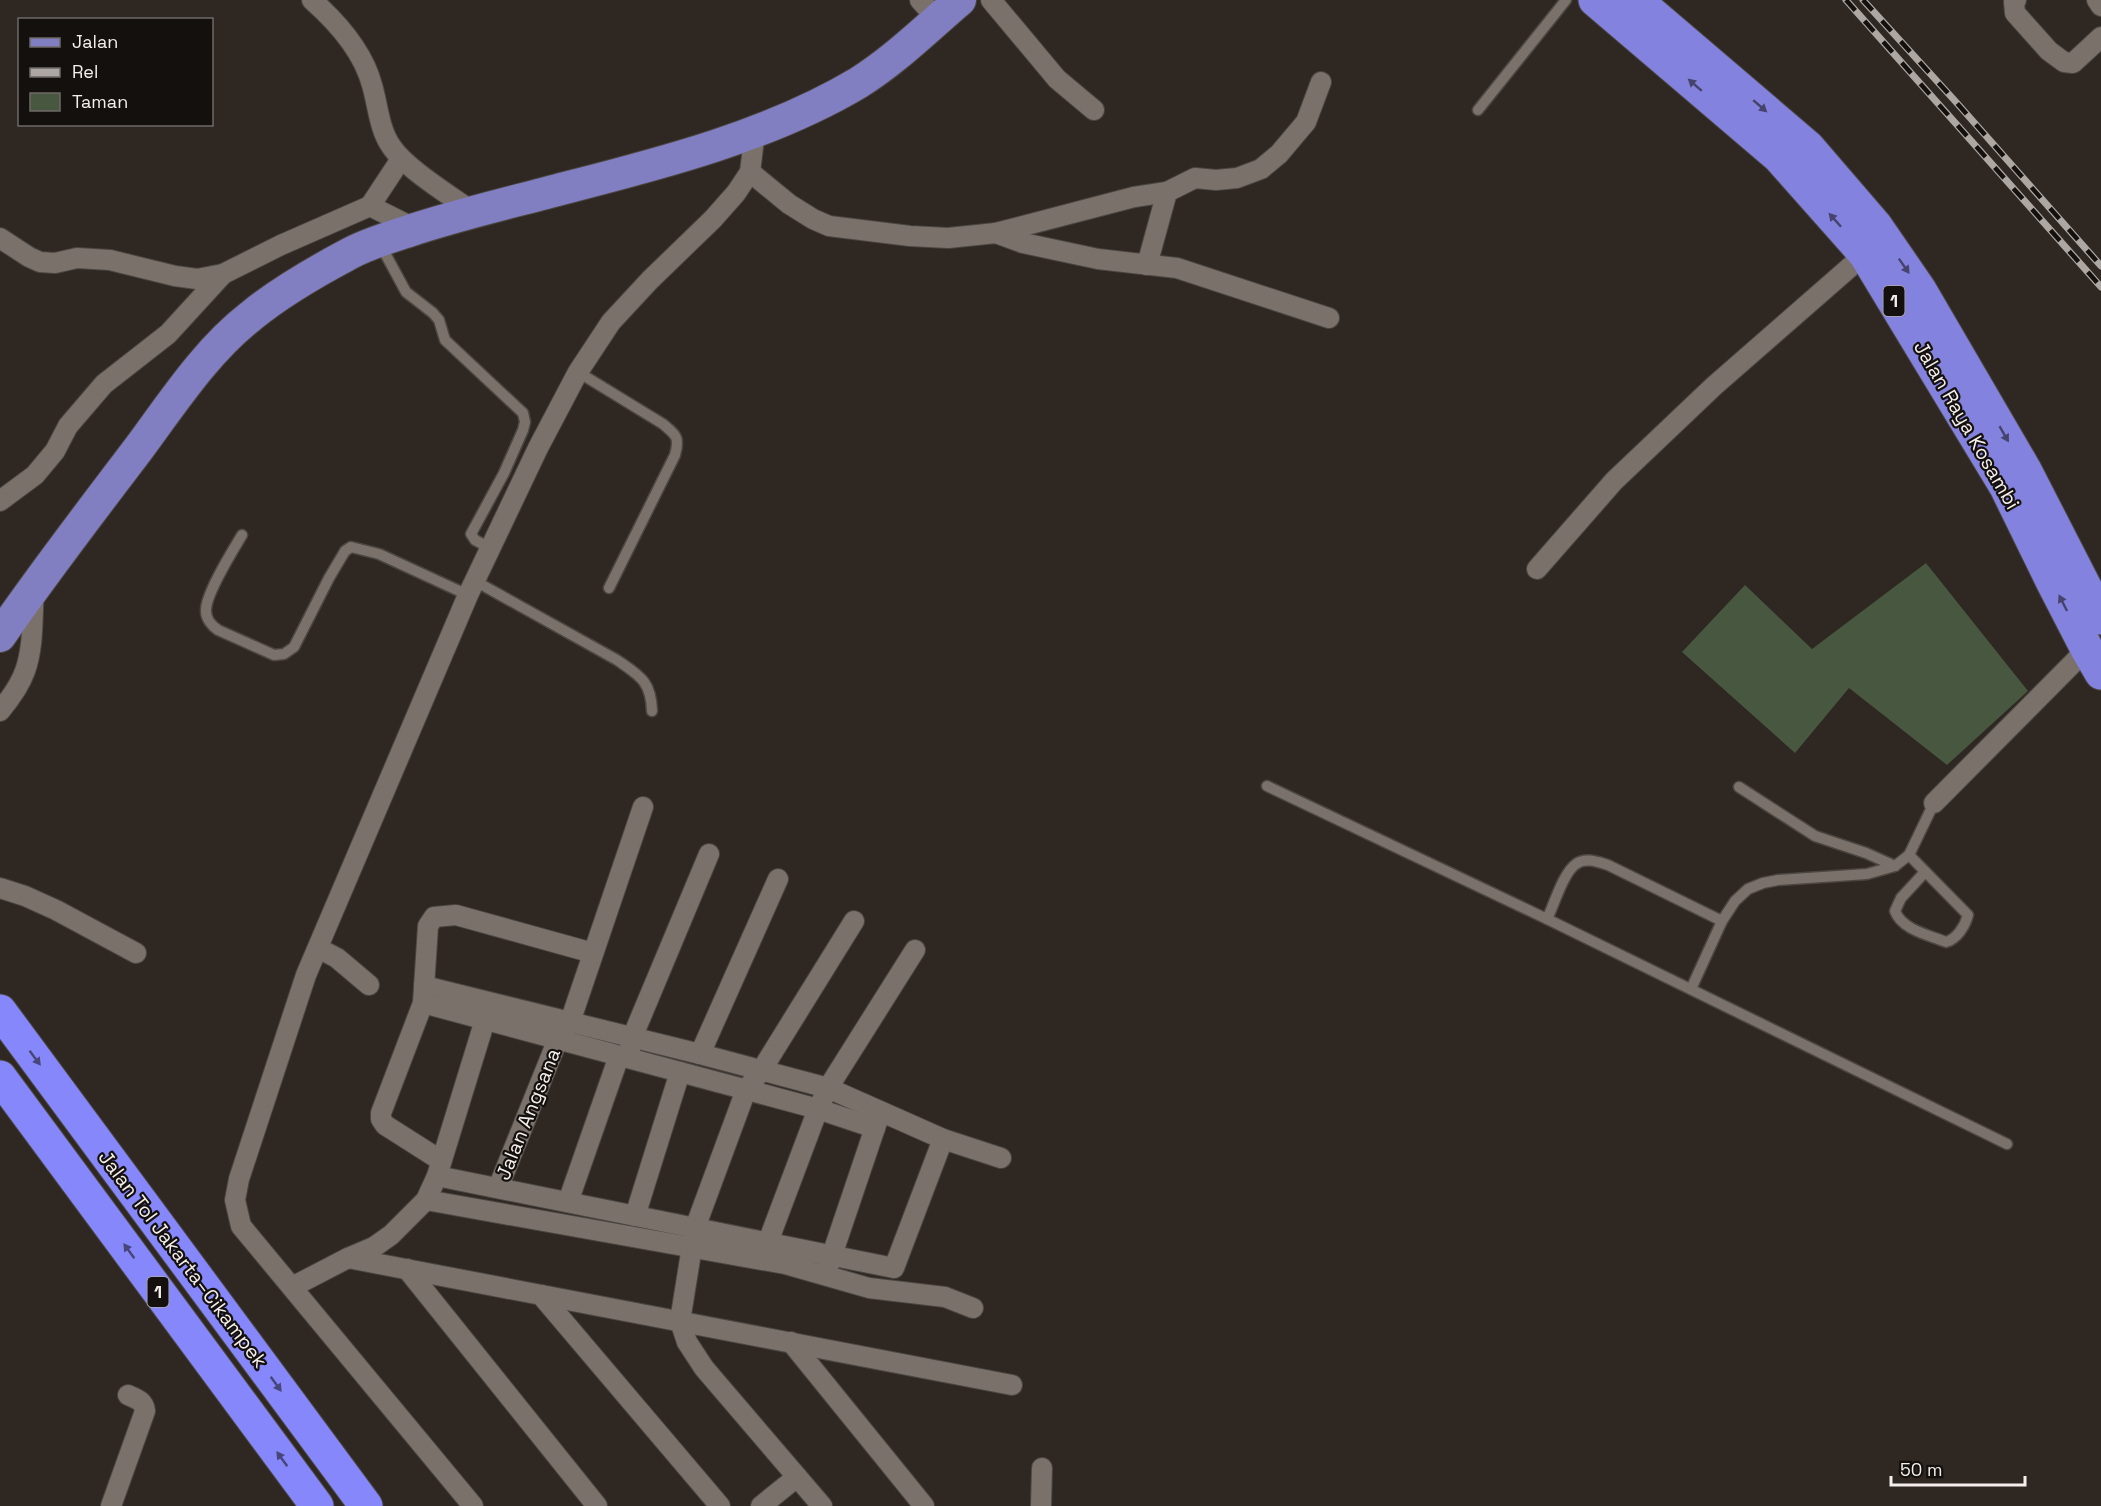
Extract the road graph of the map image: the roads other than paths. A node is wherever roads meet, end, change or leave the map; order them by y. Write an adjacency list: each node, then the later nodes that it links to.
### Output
1 (312, 0): 15 (street)
2 (990, 0): 12 (street)
3 (1566, 0): 13 (lane)
4 (1595, 0): 24 (highway, Jalan Raya Kosambi / 1, one-way to 4)
5 (1636, 0): 36 (highway, Jalan Raya Kosambi / 1, one-way to 36)
6 (2016, 0): 10 (street)
7 (2097, 0): 9 (street)
8 (939, 6): 14 (main road)
9 (2101, 6)
10 (2101, 37)
11 (1321, 82): 17 (street)
12 (1094, 110)
13 (1478, 110)
14 (755, 131): 16 (street); 19 (main road)
15 (401, 159): 18 (street); 19 (street)
16 (750, 172): 21 (street); 28 (street)
17 (1167, 192): 21 (street); 25 (street)
18 (370, 206): 20 (street); 26 (street)
19 (473, 212): 20 (main road)
20 (416, 229): 23 (main road)
21 (996, 233): 25 (street)
22 (0, 238): 26 (street)
23 (379, 241): 31 (lane); 33 (main road)
24 (1865, 254): 32 (street); 38 (highway, Jalan Raya Kosambi / 1, one-way to 24)
25 (1147, 265): 27 (street)
26 (223, 274): 29 (street)
27 (1329, 318)
28 (578, 372): 31 (street); 35 (lane)
29 (0, 501)
30 (242, 535): 34 (lane)
31 (490, 548): 34 (street)
32 (1537, 568)
33 (34, 588): 37 (main road); 39 (street)
34 (471, 588): 40 (lane); 54 (street)
35 (609, 588)
36 (2101, 618)
37 (0, 636)
38 (2094, 661): 43 (street)
39 (0, 711)
40 (652, 711)
41 (1267, 786): 51 (lane)
42 (1739, 787): 47 (lane)
43 (1934, 802): 46 (lane)
44 (643, 807): 57 (street, Jalan Angsana)
45 (709, 854): 64 (street)
46 (1909, 855): 47 (lane); 48 (lane)
47 (1895, 866): 53 (lane)
48 (1925, 872): 48 (lane)
49 (778, 879): 66 (street)
50 (0, 888): 56 (street)
51 (1547, 919): 53 (lane); 59 (lane)
52 (854, 921): 68 (street)
53 (1722, 921): 59 (lane)
54 (318, 948): 58 (street); 92 (street)
55 (915, 950): 71 (street)
56 (136, 953)
57 (593, 953): 60 (street); 63 (street, Jalan Angsana)
58 (369, 985)
59 (1691, 989): 76 (lane)
60 (424, 995): 62 (street); 63 (street); 78 (street)
61 (0, 1011): 103 (highway, Jalan Tol Jakarta–Cikampek / 1, one-way to 103)
62 (485, 1020): 65 (street); 78 (street)
63 (570, 1022): 64 (street); 65 (street, Jalan Angsana)
64 (633, 1038): 66 (street); 67 (street)
65 (558, 1039): 67 (street); 79 (street, Jalan Angsana)
66 (700, 1054): 68 (street)
67 (623, 1057): 69 (street); 82 (street)
68 (761, 1071): 71 (street); 72 (street)
69 (680, 1072): 72 (street); 83 (street)
70 (0, 1077): 102 (highway, Jalan Tol Jakarta–Cikampek / 1, one-way to 70)
71 (828, 1088): 73 (street); 74 (street)
72 (746, 1090): 73 (street); 85 (street)
73 (818, 1109): 74 (street); 86 (street)
74 (878, 1119): 75 (street); 88 (street)
75 (943, 1139): 77 (street); 88 (street)
76 (2007, 1144)
77 (1001, 1158)
78 (439, 1168): 79 (street); 81 (street)
79 (498, 1188): 80 (street)
80 (532, 1195): 82 (street); 84 (street)
81 (426, 1200): 84 (street); 89 (street)
82 (568, 1202): 83 (street)
83 (635, 1216): 85 (street)
84 (526, 1218): 87 (street)
85 (695, 1228): 86 (street); 87 (street)
86 (768, 1242): 88 (street)
87 (692, 1248): 91 (street); 95 (street)
88 (831, 1255): 91 (street)
89 (348, 1258): 90 (street); 92 (street)
90 (407, 1269): 93 (street); 105 (street)
91 (825, 1275): 94 (street)
92 (292, 1287): 104 (street)
93 (541, 1295): 95 (street); 106 (street)
94 (973, 1308)
95 (680, 1321): 96 (street); 100 (street)
96 (791, 1342): 97 (street); 109 (street)
97 (1012, 1385)
98 (128, 1395): 101 (street)
99 (1042, 1468): 110 (street)
100 (797, 1477): 107 (street); 108 (street)
101 (111, 1506)
102 (317, 1506)
103 (366, 1506)
104 (473, 1506)
105 (597, 1506)
106 (720, 1506)
107 (761, 1506)
108 (822, 1506)
109 (924, 1506)
110 (1041, 1506)

